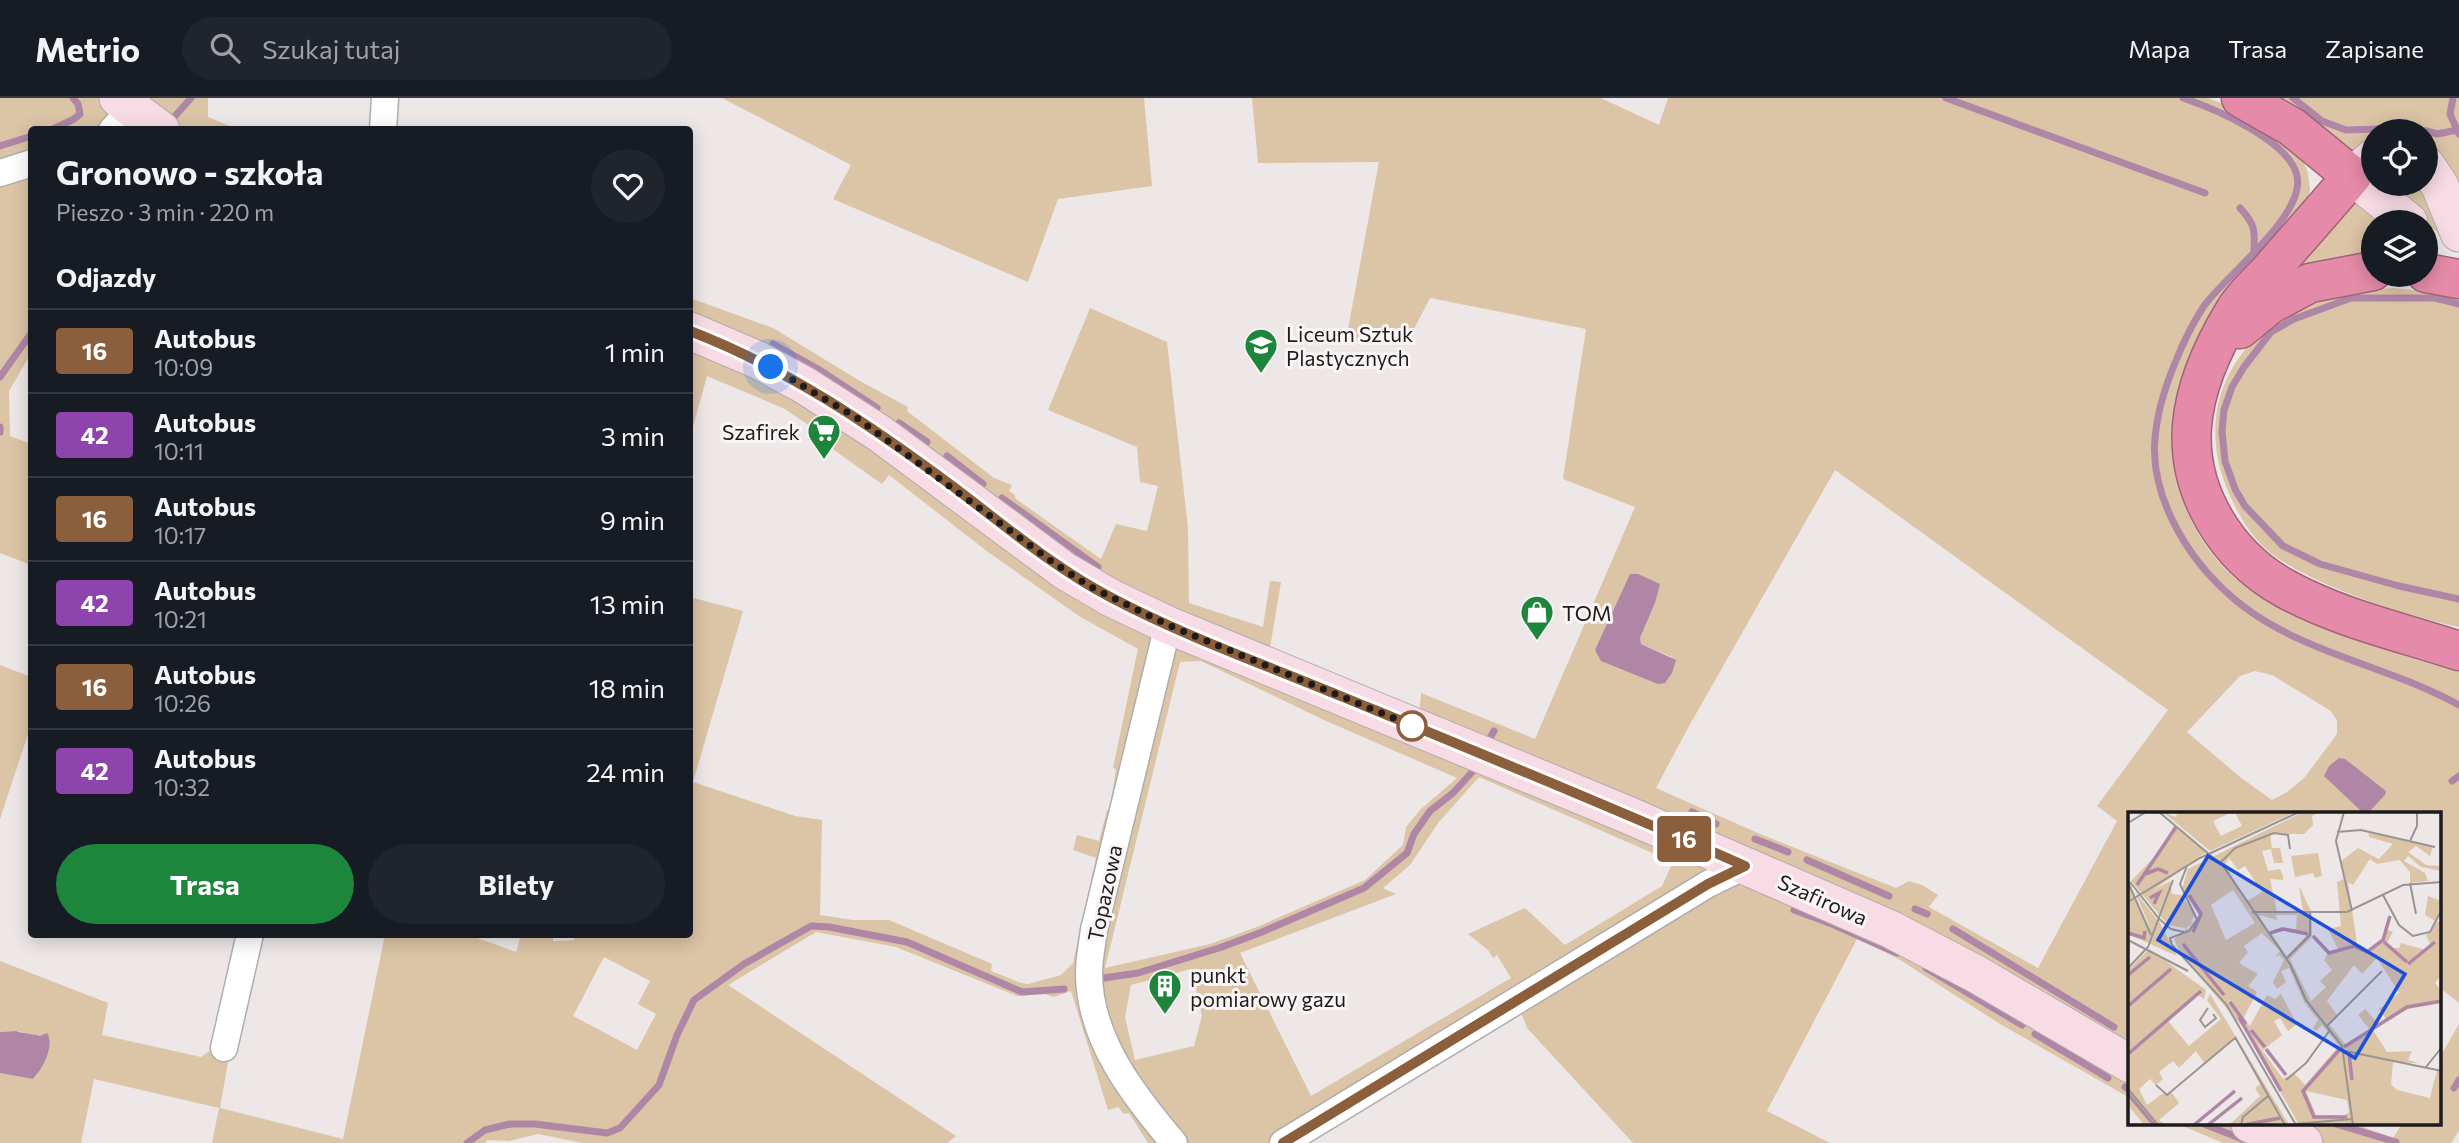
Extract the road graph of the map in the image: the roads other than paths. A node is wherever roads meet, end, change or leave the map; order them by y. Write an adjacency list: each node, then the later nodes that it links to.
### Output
1 (385, 98): 5 (street)
2 (2241, 98): 7 (highway)
3 (120, 112): 4 (street)
4 (152, 126)
5 (383, 126)
6 (28, 164): 9 (street)
7 (2361, 166)
8 (2361, 169): 20 (highway)
9 (0, 173)
10 (2438, 183): 13 (street)
11 (2387, 196): 12 (street)
12 (2399, 210)
13 (2459, 233)
14 (2438, 242): 15 (street)
15 (2459, 253)
16 (2361, 273): 20 (highway)
17 (2438, 275): 18 (highway)
18 (2459, 279)
19 (693, 332): 21 (street, Szafirowa)
20 (2214, 351): 22 (highway)
21 (1168, 625): 23 (street, Szafirowa); 28 (street, Topazowa)
22 (2459, 651)
23 (1745, 866): 26 (street, Szafirowa); 29 (street)
24 (249, 938): 25 (street)
25 (224, 1048)
26 (2128, 1063)
27 (2256, 1126): 30 (street)
28 (1174, 1143)
29 (1283, 1143)
30 (2304, 1143)

